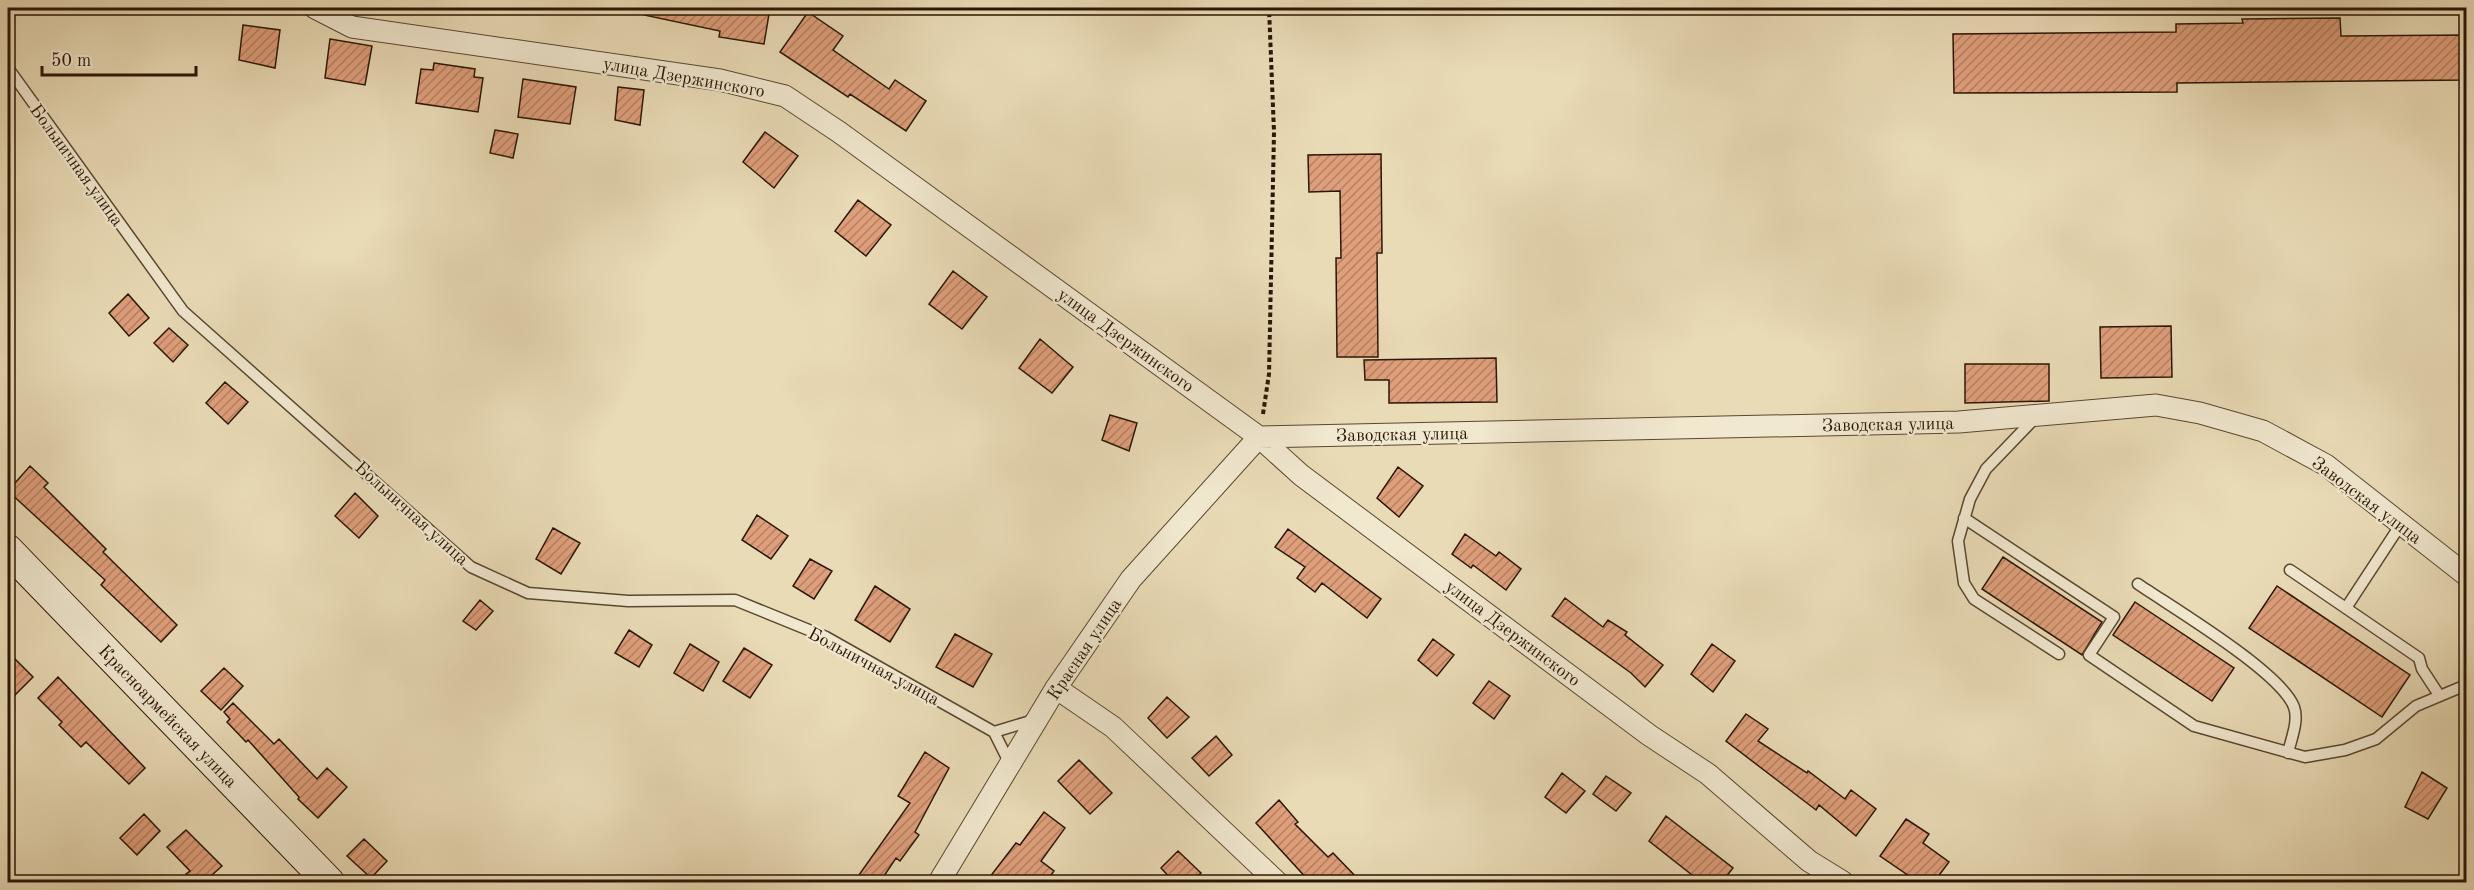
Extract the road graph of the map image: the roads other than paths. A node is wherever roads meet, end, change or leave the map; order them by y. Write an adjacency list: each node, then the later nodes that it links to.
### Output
1 (315, 8): 4 (street, улица Дзержинского)
2 (8, 68): 17 (lane, Больничная улица)
3 (2037, 415): 4 (street, Заводская улица); 5 (lane); 6 (street, Заводская улица)
4 (1259, 437): 14 (street, Красная улица); 23 (street, улица Дзержинского)
5 (1964, 518): 12 (lane); 18 (lane)
6 (2401, 524): 9 (street, Заводская улица); 11 (lane)
7 (8, 550): 20 (main road, Красноармейская улица)
8 (2290, 570): 11 (lane)
9 (2466, 575)
10 (2138, 584): 18 (lane)
11 (2346, 608): 15 (lane)
12 (2059, 654)
13 (2466, 685): 15 (lane)
14 (1056, 688): 16 (street, Красная улица); 22 (street)
15 (2439, 695): 18 (lane)
16 (1038, 719): 17 (lane); 19 (street, Красная улица)
17 (994, 732): 19 (lane)
18 (2288, 753)
19 (1010, 764): 21 (street, Красная улица)
20 (329, 882)
21 (939, 882)
22 (1277, 882)
23 (1843, 882)

